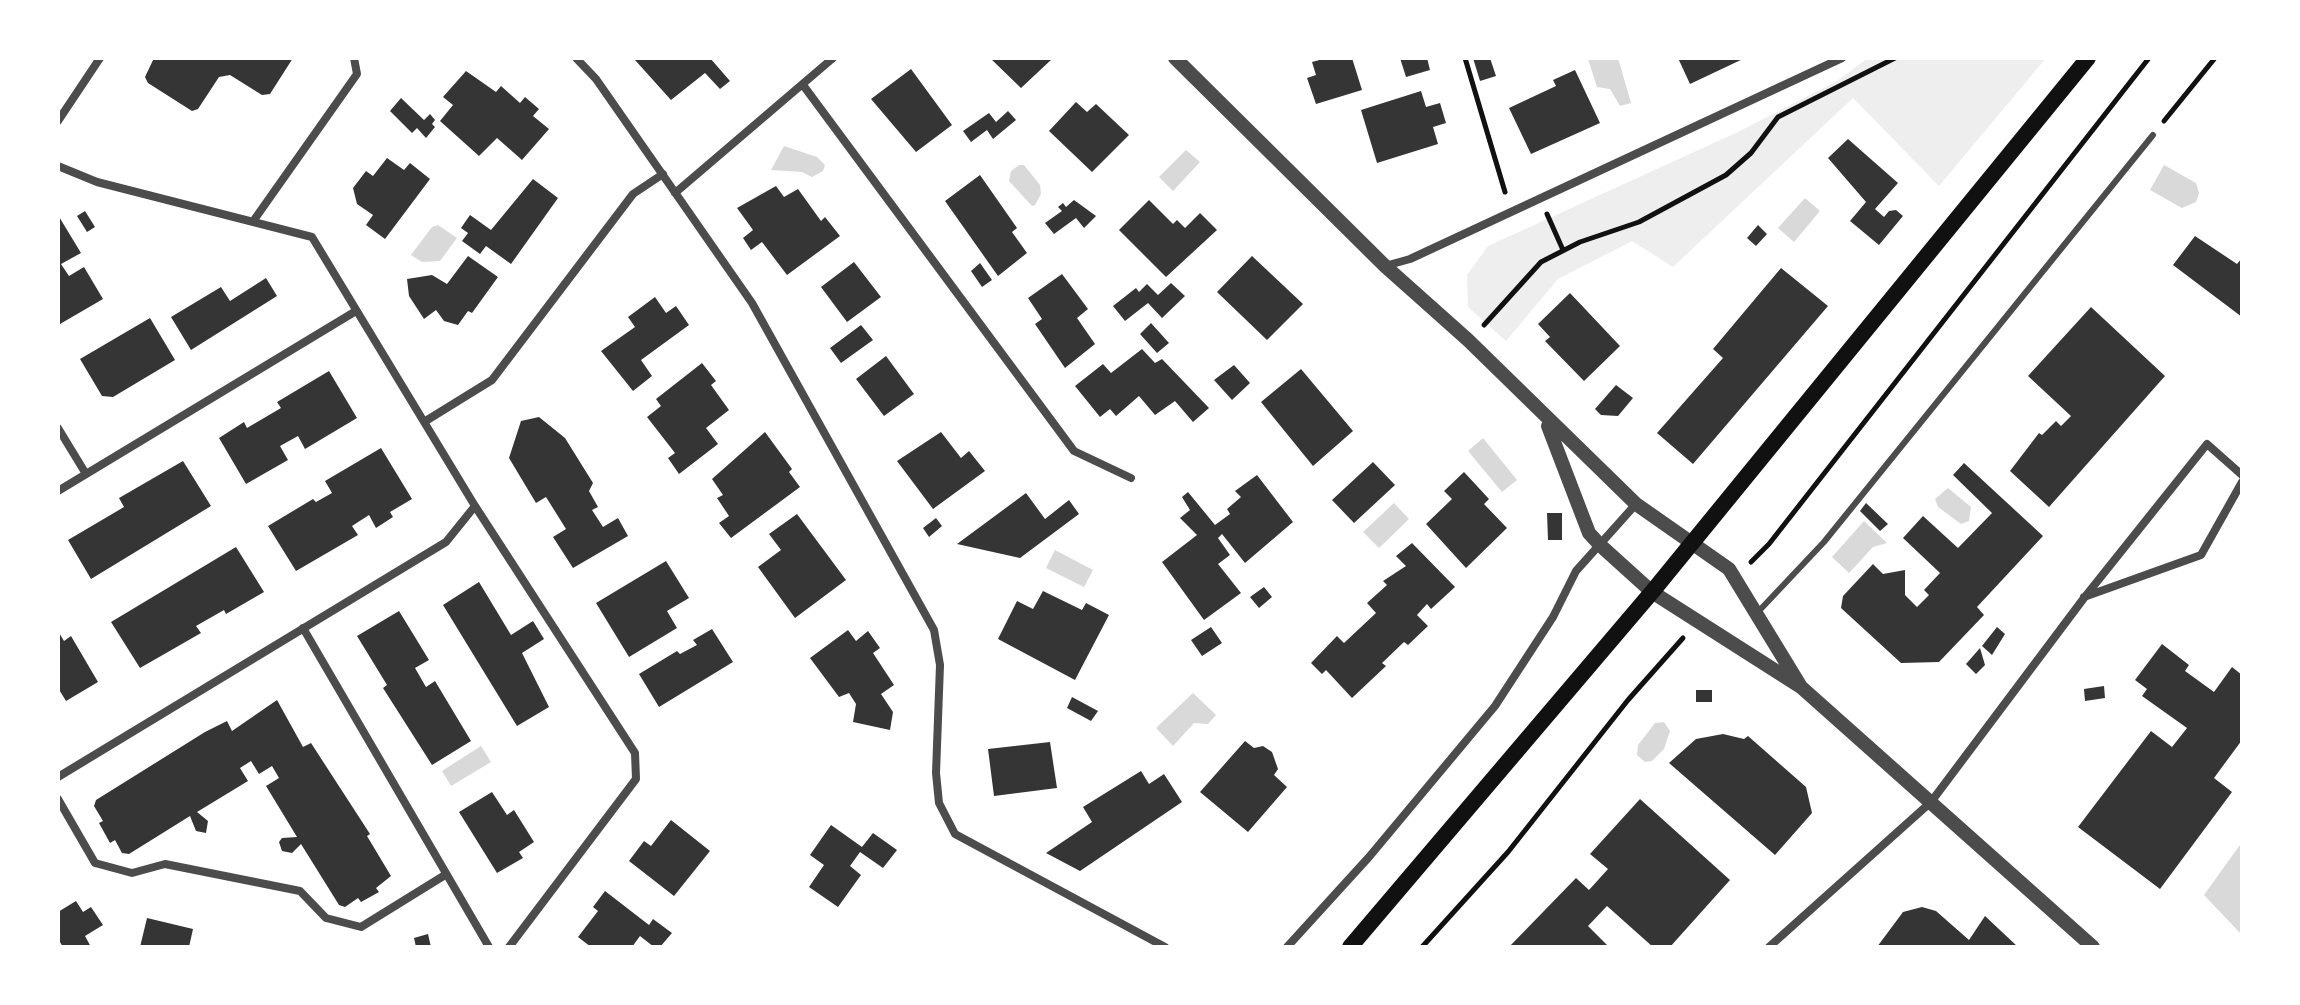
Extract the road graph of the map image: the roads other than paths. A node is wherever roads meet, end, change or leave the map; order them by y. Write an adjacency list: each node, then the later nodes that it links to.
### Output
1 (100, 58): 9 (street)
2 (354, 58): 14 (street)
3 (576, 58): 12 (street)
4 (833, 58): 8 (street)
5 (1175, 58): 15 (street)
6 (1842, 58): 15 (street)
7 (2088, 58): 27 (main road)
8 (803, 85): 13 (street); 22 (street)
9 (58, 121)
10 (2153, 135): 31 (lane)
11 (58, 166): 14 (street)
12 (663, 174): 13 (street); 18 (street)
13 (675, 193): 40 (street)
14 (254, 220): 16 (street)
15 (1385, 266): 17 (street)
16 (356, 311): 18 (street); 20 (street)
17 (1545, 418): 25 (street); 28 (street)
18 (424, 422): 26 (street)
19 (58, 428): 20 (street)
20 (86, 474): 24 (street)
21 (2242, 475): 30 (street)
22 (1131, 478)
23 (2242, 482): 30 (street)
24 (58, 491)
25 (1636, 504): 27 (street); 28 (street)
26 (475, 506): 32 (street); 39 (street)
27 (1691, 543): 29 (main road); 31 (street)
28 (1600, 545): 29 (street); 41 (street)
29 (1652, 592): 33 (street); 42 (main road)
30 (2084, 598): 36 (street)
31 (1757, 613): 33 (street)
32 (303, 628): 34 (street); 37 (street)
33 (1801, 687): 36 (street)
34 (58, 777)
35 (58, 799): 37 (street)
36 (1931, 802): 43 (street); 44 (street)
37 (445, 875): 38 (street)
38 (489, 947)
39 (509, 947)
40 (1165, 947)
41 (1287, 947)
42 (1350, 947)
43 (1769, 947)
44 (2093, 947)

